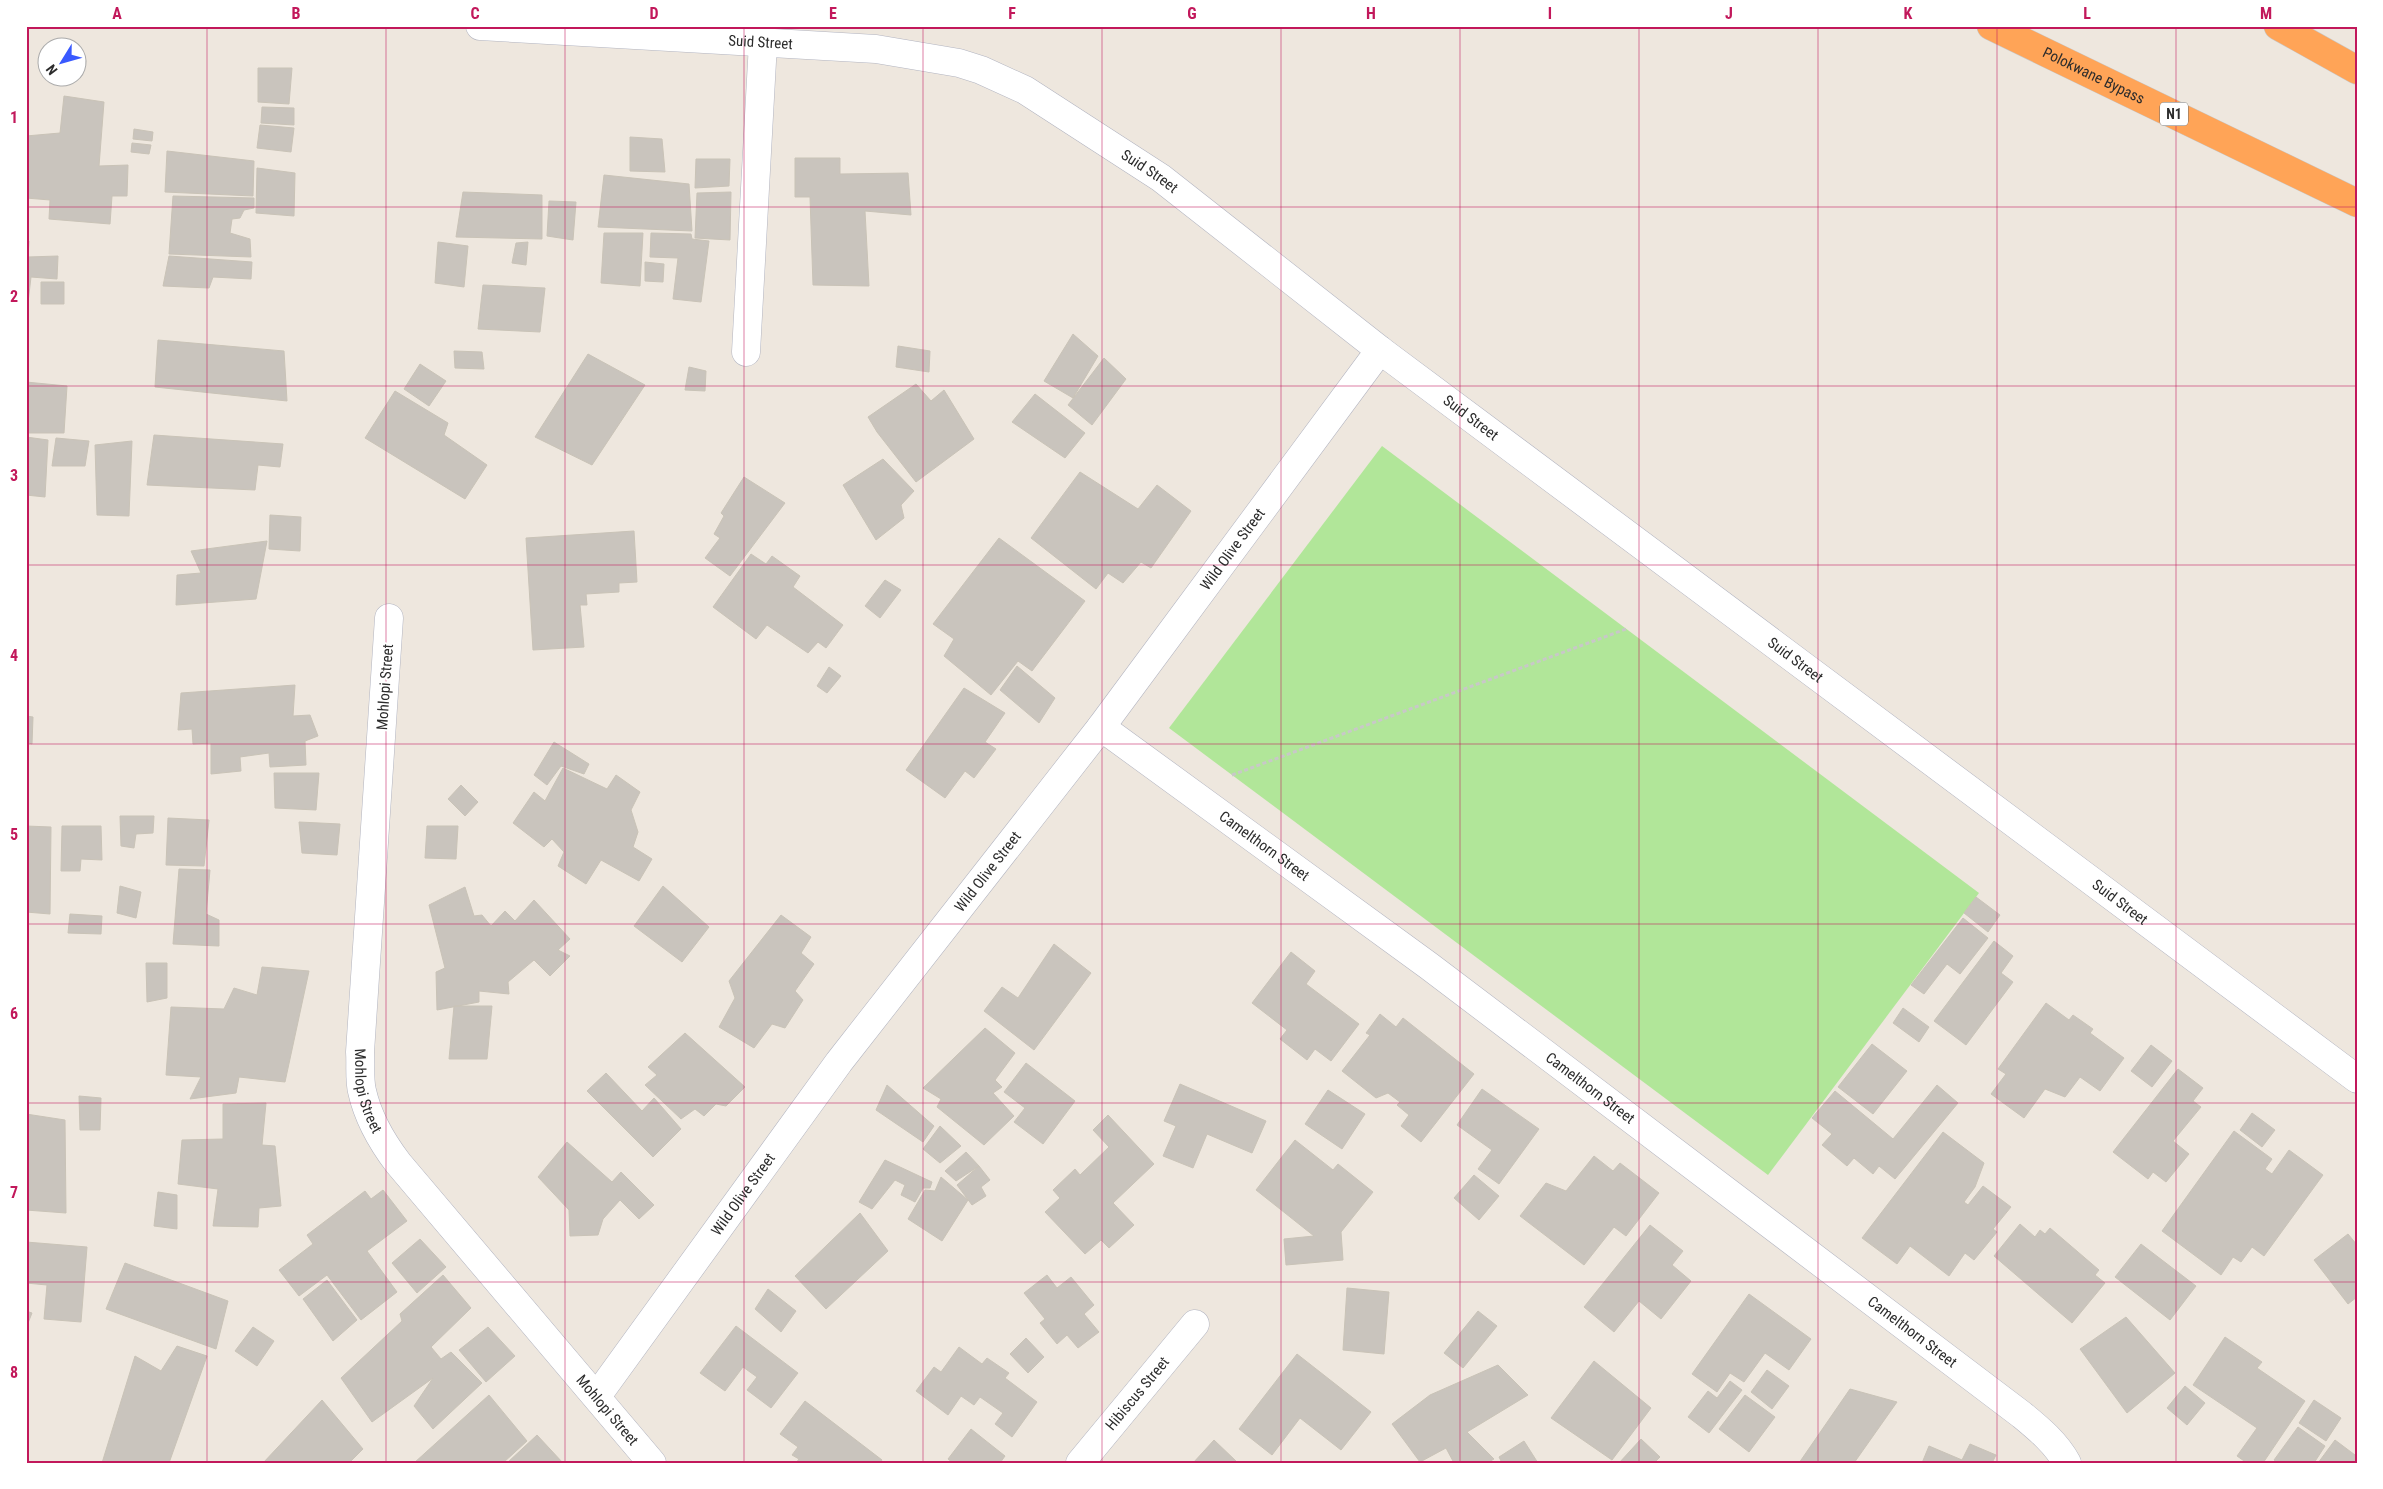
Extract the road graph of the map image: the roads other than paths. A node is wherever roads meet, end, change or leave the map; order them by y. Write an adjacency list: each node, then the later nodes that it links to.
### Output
1 (480, 26): 4 (street, Suid Street)
2 (1991, 26): 6 (highway, Polokwane Bypass / N1)
3 (2278, 26): 5 (highway)
4 (763, 43): 7 (street, Suid Street); 8 (street)
5 (2357, 70)
6 (2357, 203)
7 (1380, 350): 10 (street, Wild Olive Street); 11 (street, Suid Street)
8 (746, 352)
9 (389, 618): 13 (street, Mohlopi Street)
10 (1101, 727): 13 (street, Wild Olive Street); 16 (street, Camelthorn Street)
11 (2357, 1080)
12 (1195, 1324): 15 (street, Hibiscus Street)
13 (597, 1396): 14 (street, Mohlopi Street)
14 (652, 1463)
15 (1080, 1463)
16 (2067, 1463)

